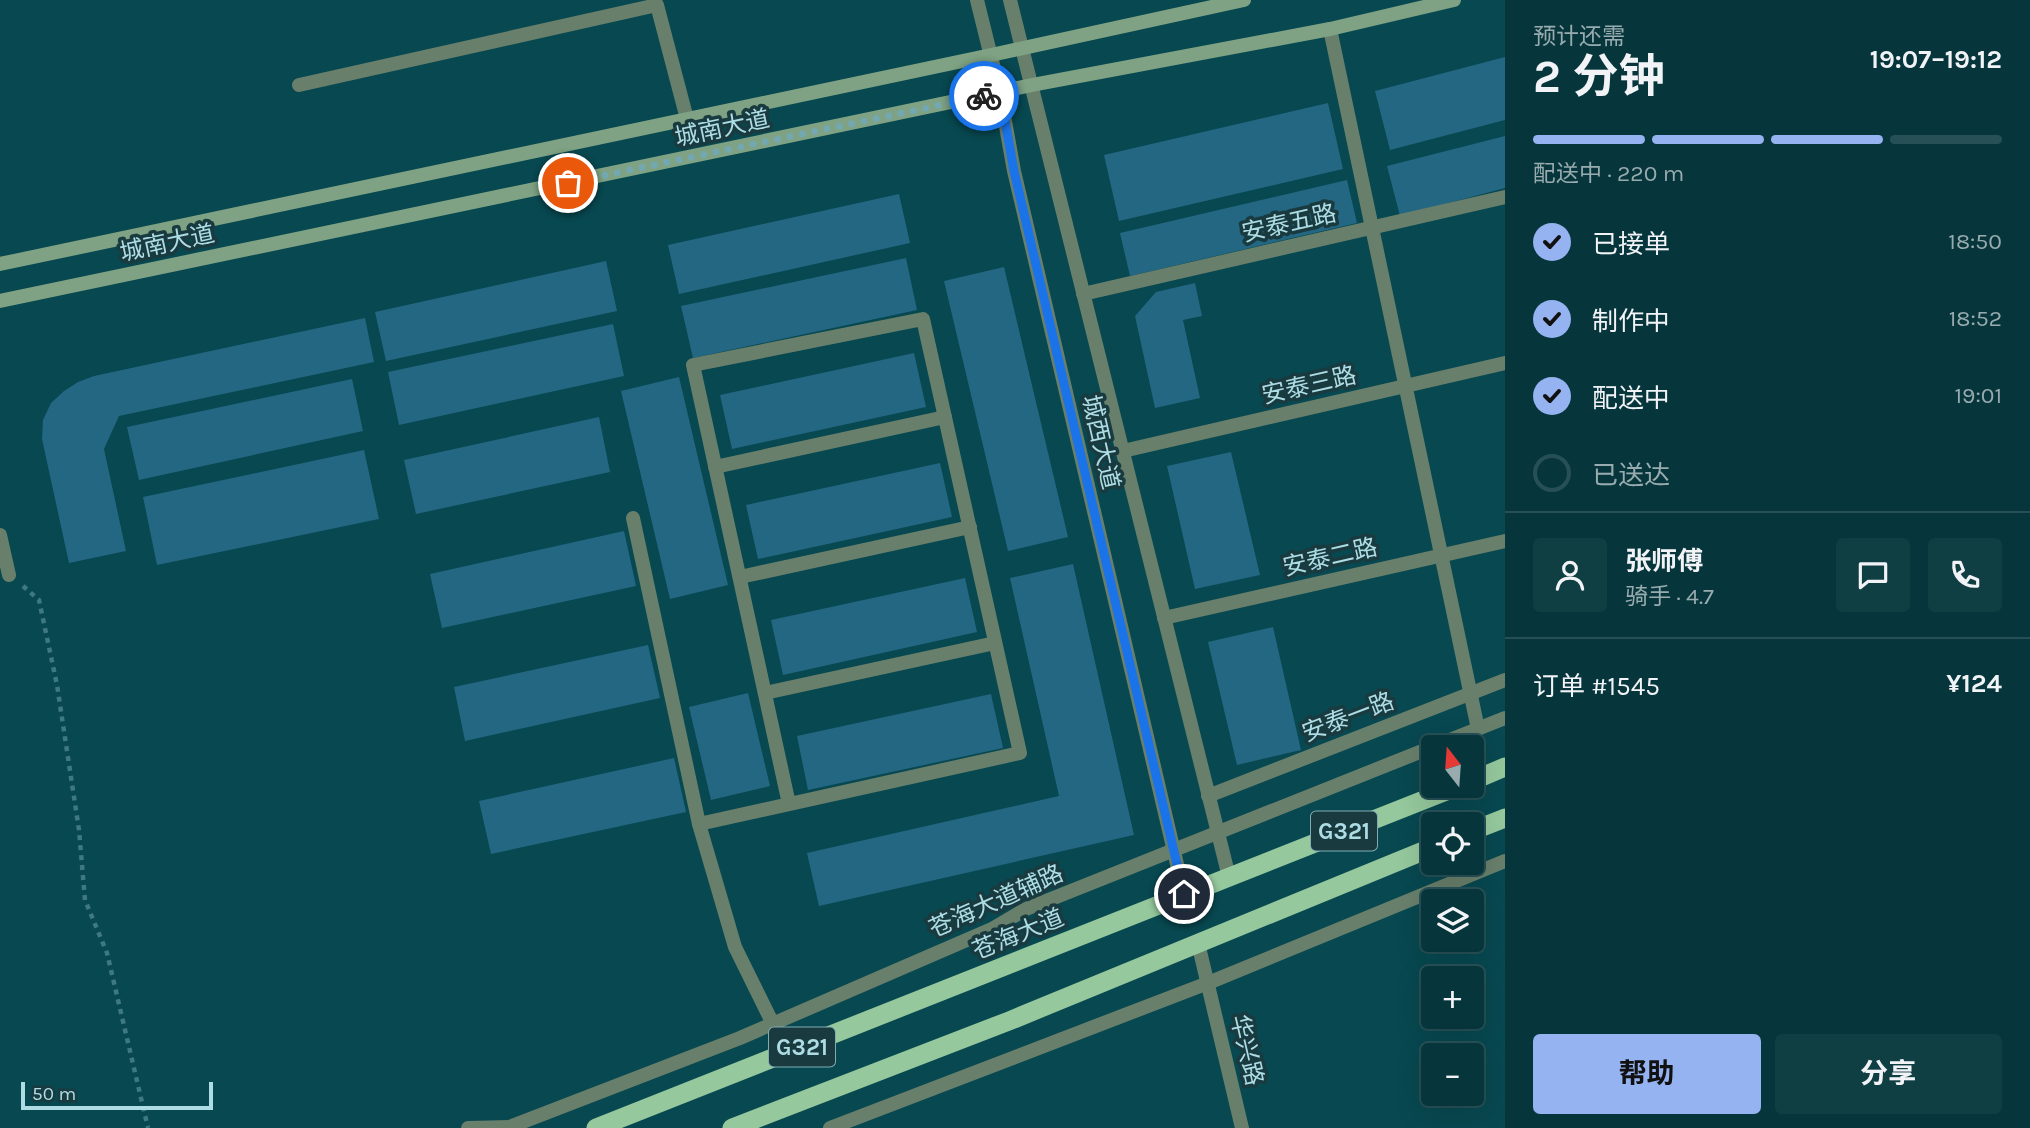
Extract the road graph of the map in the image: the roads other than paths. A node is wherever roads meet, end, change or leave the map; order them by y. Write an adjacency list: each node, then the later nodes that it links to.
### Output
1 (977, 0): 7 (street, 城西大道)
2 (1010, 0): 6 (street, 城西大道)
3 (1244, 0): 6 (main road, 城南大道)
4 (1454, 0): 5 (main road, 城南大道)
5 (1330, 29): 9 (main road, 城南大道); 13 (street)
6 (1022, 48): 7 (main road, 城南大道); 9 (street, 城西大道)
7 (991, 55): 10 (street, 城西大道); 11 (main road, 城南大道)
8 (299, 85): 11 (street)
9 (1032, 85): 10 (main road, 城南大道); 15 (street, 城西大道)
10 (1000, 93): 16 (main road, 城南大道); 45 (street, 城西大道)
11 (687, 119): 14 (main road, 城南大道)
12 (1505, 197): 13 (street, 安泰五路)
13 (1372, 227): 15 (street, 安泰五路); 18 (street)
14 (0, 264)
15 (1083, 294): 20 (street, 城西大道)
16 (0, 301)
17 (1505, 363): 18 (street, 安泰三路)
18 (1405, 386): 20 (street, 安泰三路); 26 (street)
19 (945, 417): 21 (street); 21 (street); 23 (street)
20 (1123, 451): 29 (street, 城西大道)
21 (715, 467): 28 (street)
22 (633, 517): 42 (street)
23 (970, 527): 28 (street); 30 (street)
24 (0, 535): 27 (street)
25 (1505, 541): 26 (street, 安泰二路)
26 (1441, 555): 29 (street, 安泰二路); 33 (street)
27 (9, 575)
28 (740, 577): 32 (street)
29 (1164, 618): 38 (street, 城西大道)
30 (995, 643): 32 (street); 40 (street)
31 (1505, 680): 33 (street, 安泰一路)
32 (765, 693): 40 (street)
33 (1470, 693): 35 (street); 38 (street, 安泰一路)
34 (1505, 718): 35 (street, 苍海大道辅路)
35 (1478, 729): 44 (street, 苍海大道辅路)
36 (1505, 767): 37 (highway)
37 (1484, 775)
38 (1208, 796): 44 (street, 城西大道)
39 (1429, 798): 48 (highway, 苍海大道 / G321)
40 (789, 804): 42 (street)
41 (1505, 817): 43 (highway)
42 (699, 824): 52 (street)
43 (1484, 826)
44 (1217, 833): 45 (street, 苍海大道辅路); 48 (street, 城西大道)
45 (1174, 850): 49 (street, 城西大道); 52 (street, 苍海大道辅路)
46 (1421, 852): 50 (highway, G321)
47 (1505, 861): 51 (street)
48 (1228, 877): 49 (highway, 苍海大道 / G321)
49 (1184, 894): 55 (highway, 苍海大道 / G321)
50 (1198, 943): 51 (street, 华兴路); 56 (highway, G321)
51 (1208, 983): 57 (street); 58 (street, 华兴路)
52 (773, 1024): 53 (street, 苍海大道辅路)
53 (509, 1127): 54 (street, 苍海大道辅路)
54 (468, 1128)
55 (596, 1128)
56 (732, 1128)
57 (830, 1128)
58 (1242, 1128)

